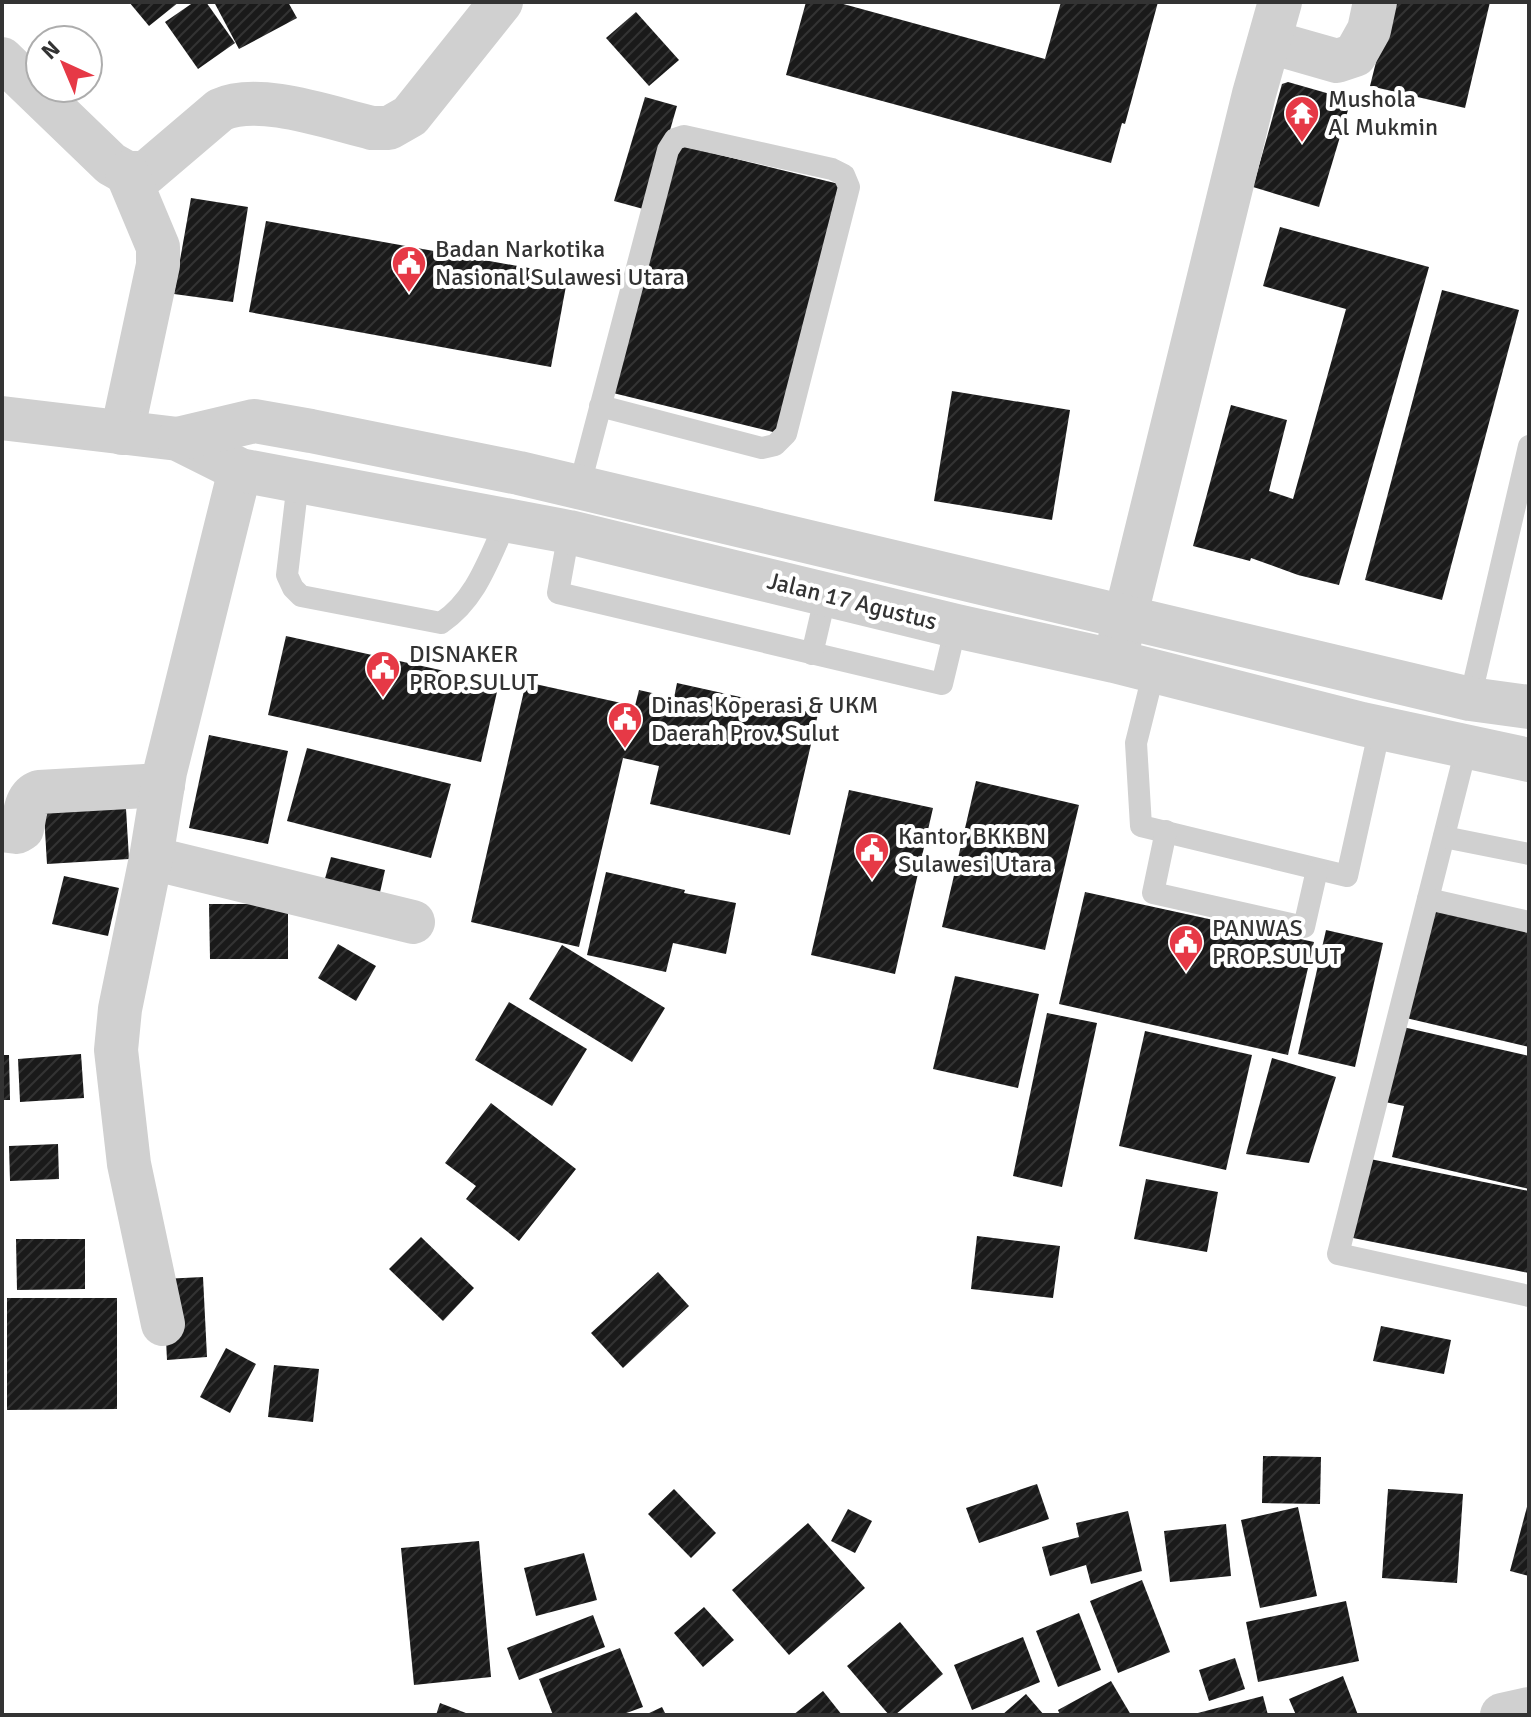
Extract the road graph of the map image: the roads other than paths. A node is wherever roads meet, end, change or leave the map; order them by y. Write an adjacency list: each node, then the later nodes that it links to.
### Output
1 (501, 2): 5 (street)
2 (1375, 2): 3 (street)
3 (1275, 22): 17 (street)
4 (2, 59): 5 (street)
5 (127, 173): 8 (street)
6 (600, 406): 6 (lane); 13 (lane)
7 (2, 418): 8 (street, Jalan 17 Agustus)
8 (122, 433): 9 (street, Jalan 17 Agustus)
9 (178, 439): 11 (street, Jalan 17 Agustus); 13 (street, Jalan 17 Agustus)
10 (1529, 446): 22 (lane)
11 (240, 470): 12 (street, Jalan 17 Agustus); 27 (street)
12 (298, 482): 14 (street, Jalan 17 Agustus); 14 (lane)
13 (579, 488): 17 (street, Jalan 17 Agustus)
14 (507, 520): 15 (street, Jalan 17 Agustus)
15 (569, 532): 16 (street, Jalan 17 Agustus); 19 (lane)
16 (826, 594): 18 (street, Jalan 17 Agustus); 19 (lane)
17 (1125, 616): 20 (street); 21 (street, Jalan 17 Agustus)
18 (956, 626): 19 (lane); 20 (street, Jalan 17 Agustus)
19 (812, 654)
20 (1134, 666): 24 (street, Jalan 17 Agustus); 29 (lane)
21 (1375, 677): 22 (street, Jalan 17 Agustus); 24 (street)
22 (1470, 699): 23 (street, Jalan 17 Agustus)
23 (1529, 707)
24 (1371, 726): 25 (street, Jalan 17 Agustus); 33 (lane)
25 (1467, 745): 26 (street, Jalan 17 Agustus); 30 (lane)
26 (1529, 760)
27 (163, 785): 28 (street); 32 (street)
28 (2, 830)
29 (1166, 831): 33 (lane); 33 (lane)
30 (1444, 837): 31 (lane); 34 (lane)
31 (1529, 854)
32 (151, 858): 35 (street); 38 (street)
33 (1317, 870)
34 (1428, 899): 36 (lane); 37 (lane)
35 (413, 922)
36 (1529, 922)
37 (1529, 1296)
38 (163, 1324)
39 (1529, 1709): 40 (street)
40 (1502, 1715)

